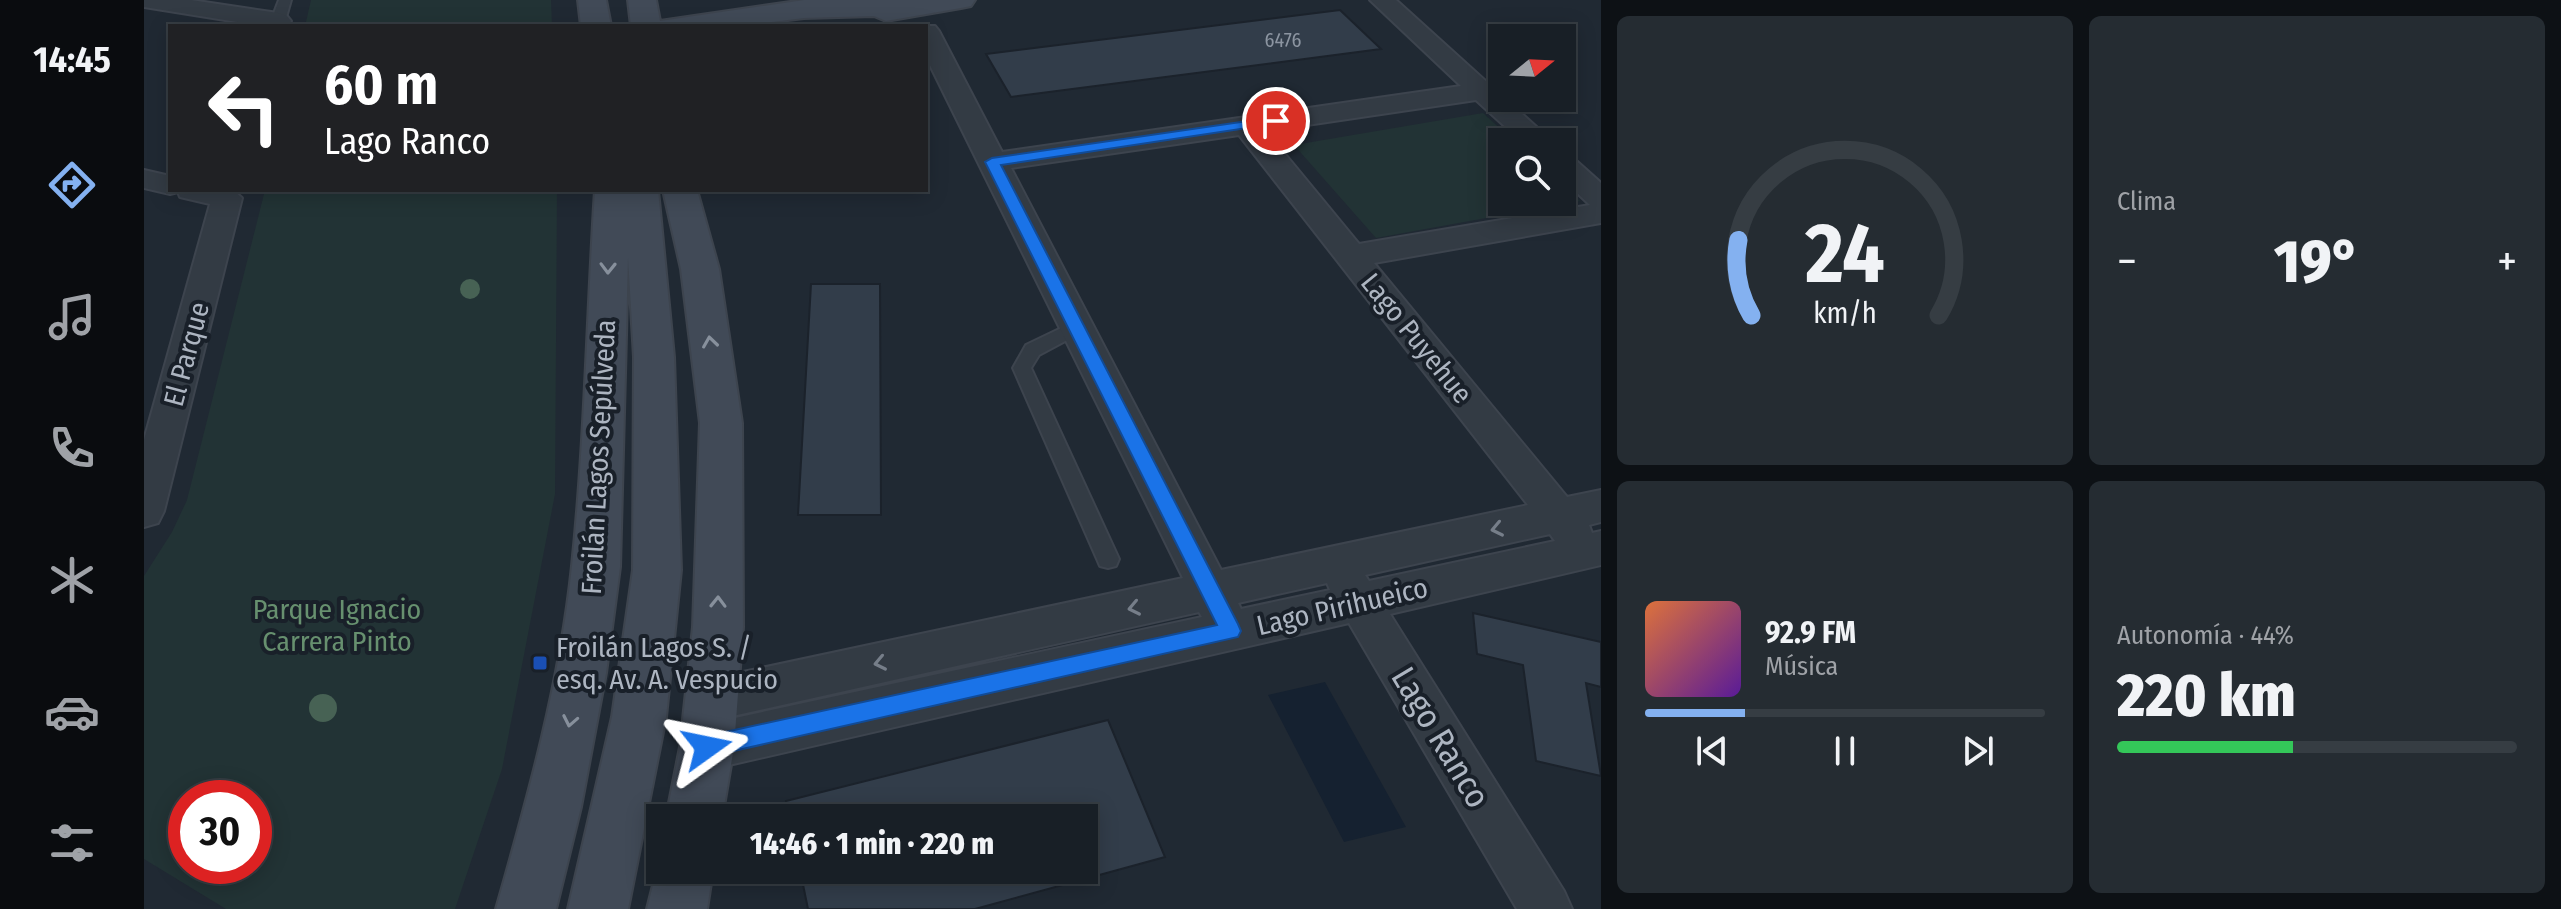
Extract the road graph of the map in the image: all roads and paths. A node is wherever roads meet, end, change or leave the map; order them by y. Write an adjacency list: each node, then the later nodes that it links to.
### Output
1 (144, 0): 6 (street)
2 (592, 0): 8 (street)
3 (642, 0): 9 (street)
4 (961, 0): 7 (street)
5 (1382, 0): 13 (street)
6 (282, 10)
7 (921, 21): 10 (street); 11 (street)
8 (596, 24)
9 (646, 24)
10 (687, 24)
11 (851, 24)
12 (928, 35): 16 (street)
13 (1482, 91): 14 (street); 15 (street)
14 (1246, 125): 16 (street); 26 (street, Lago Puyehue)
15 (1523, 128)
16 (992, 162): 27 (street)
17 (1576, 176): 24 (street)
18 (144, 179): 19 (street)
19 (168, 185)
20 (200, 192): 28 (street, El Parque)
21 (612, 192): 42 (street, Froilán Lagos Sepúlveda, one-way to 42)
22 (641, 192): 43 (street, Froilán Lagos Sepúlveda)
23 (681, 192): 38 (street, one-way to 23)
24 (1601, 199)
25 (1601, 213): 26 (street)
26 (1351, 256): 31 (street, Lago Puyehue)
27 (1076, 327): 33 (lane); 35 (street)
28 (154, 432): 30 (street, El Parque)
29 (1601, 506): 31 (street, Lago Pirihueico)
30 (144, 511)
31 (1559, 516): 32 (street, Lago Puyehue); 34 (street, Lago Pirihueico, one-way to 34)
32 (1594, 550): 36 (street, Lago Pirihueico)
33 (1108, 559)
34 (1336, 564): 35 (street, Lago Pirihueico); 36 (street, Lago Ranco)
35 (1210, 592): 37 (street); 38 (street, Lago Pirihueico, one-way to 38)
36 (1359, 602): 37 (street, Lago Pirihueico); 45 (street, Lago Ranco)
37 (1230, 631): 39 (street, Lago Pirihueico)
38 (710, 700): 39 (street)
39 (707, 747): 40 (street)
40 (697, 804)
41 (681, 884): 44 (street)
42 (526, 909)
43 (598, 909)
44 (677, 909)
45 (1546, 909)

